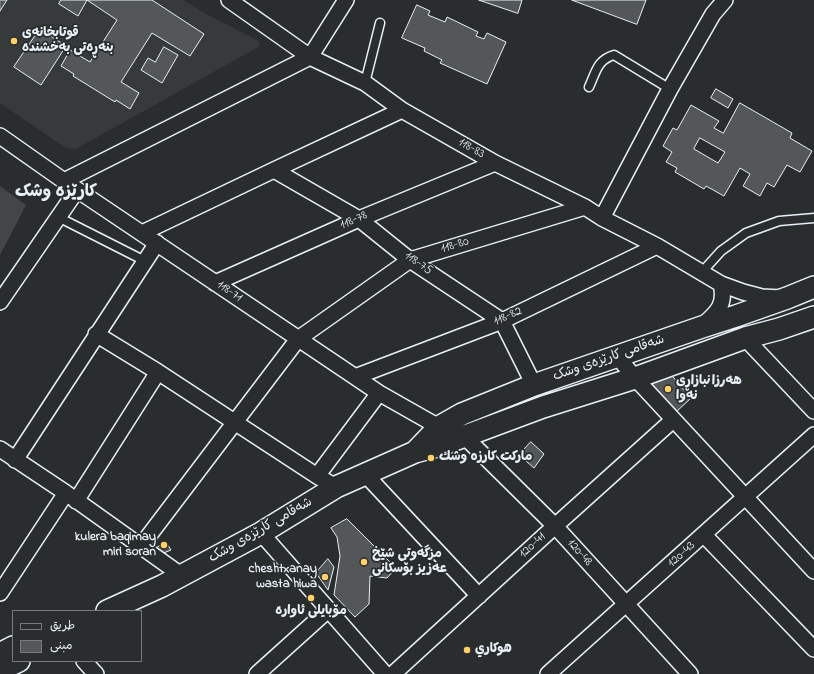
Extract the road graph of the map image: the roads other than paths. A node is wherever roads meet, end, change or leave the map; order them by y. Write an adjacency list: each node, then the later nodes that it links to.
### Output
1 (229, 0): 6 (street, 118-83)
2 (346, 0): 6 (street)
3 (725, 0): 4 (street)
4 (714, 7): 9 (street)
5 (380, 23): 7 (lane)
6 (310, 57): 7 (street, 118-83); 14 (street)
7 (365, 82): 10 (street, 118-83)
8 (589, 87): 9 (lane)
9 (670, 89): 18 (street)
10 (402, 110): 12 (street, 118-83); 13 (street)
11 (0, 136): 14 (street, 118-71)
12 (495, 164): 16 (street, 118-83); 20 (street, 118-78)
13 (274, 170): 20 (street, 118-75); 21 (street)
14 (64, 181): 15 (street, 118-71)
15 (77, 190): 17 (street); 21 (street, 118-71)
16 (585, 207): 18 (street, 118-83); 24 (street, 118-80)
17 (58, 217): 25 (lane); 31 (street)
18 (602, 218): 23 (street, 118-83)
19 (814, 218): 26 (lane)
20 (358, 219): 24 (street, 118-75); 27 (street, 118-78)
21 (142, 234): 22 (street, 118-71)
22 (157, 243): 25 (street); 27 (street, 118-71)
23 (657, 246): 26 (street, 118-83); 33 (street, 118-82)
24 (410, 260): 33 (street, 118-75); 37 (street, 118-80)
25 (145, 261): 35 (street)
26 (702, 272): 28 (street, 118-83)
27 (216, 283): 37 (street, 118-71)
28 (721, 284): 30 (street, 118-83); 34 (street)
29 (814, 287): 30 (main road, شەقامی کارێزەی وشک)
30 (787, 298): 34 (main road, شەقامی کارێزەی وشک)
31 (0, 302)
32 (814, 317): 36 (main road, شەقامی کارێزەی وشک)
33 (502, 321): 40 (street, 118-82); 42 (street, 118-75)
34 (702, 326): 38 (main road, شەقامی کارێزەی وشک)
35 (96, 334): 39 (street); 52 (street)
36 (745, 338): 41 (main road, شەقامی کارێزەی وشک); 44 (street)
37 (298, 339): 40 (street, 118-71); 46 (street, 118-80)
38 (617, 356): 41 (street); 42 (main road, شەقامی کارێزەی وشک)
39 (158, 372): 46 (street); 56 (street)
40 (355, 377): 43 (street, 118-71)
41 (635, 378): 45 (street); 49 (main road, شەقامی کارێزەی وشک)
42 (534, 385): 47 (main road, شەقامی کارێزەی وشک)
43 (379, 393): 47 (street, 118-71); 54 (street)
44 (814, 411)
45 (673, 420): 57 (street); 58 (street, 120-41)
46 (234, 422): 54 (street); 61 (street, 118-80)
47 (439, 427): 49 (street, 118-71); 51 (main road, شەقامی کارێزەی وشک)
48 (814, 435): 57 (street, 120-43)
49 (464, 436): 51 (main road, شەقامی کارێزەی وشک); 58 (street, 120-48)
50 (0, 449): 52 (street)
51 (415, 452): 53 (main road, شەقامی کارێزەی وشک)
52 (15, 460): 56 (street)
53 (366, 474): 55 (main road, شەقامی کارێزەی وشک); 65 (street)
54 (317, 476): 55 (street)
55 (336, 487): 59 (main road, شەقامی کارێزەی وشک)
56 (71, 497): 61 (street); 64 (street)
57 (745, 497): 60 (street, 120-43); 62 (street)
58 (554, 526): 65 (street, 120-41); 66 (street, 120-48)
59 (262, 533): 63 (main road, شەقامی کارێزەی وشک); 68 (street); 77 (street)
60 (704, 535): 66 (street, 120-43); 70 (street)
61 (141, 546): 63 (street)
62 (814, 571)
63 (181, 575): 67 (main road, شەقامی کارێزەی وشک)
64 (0, 593)
65 (479, 596): 78 (street, 120-41)
66 (626, 604): 79 (street, 120-43); 80 (street, 120-48)
67 (109, 610)
68 (328, 610): 76 (street); 77 (street)
69 (12, 648): 71 (main road)
70 (814, 649)
71 (0, 654)
72 (17, 662): 74 (main road)
73 (85, 662): 75 (street)
74 (0, 670)
75 (96, 674)
76 (257, 674)
77 (385, 674)
78 (393, 674)
79 (548, 674)
80 (690, 674)

